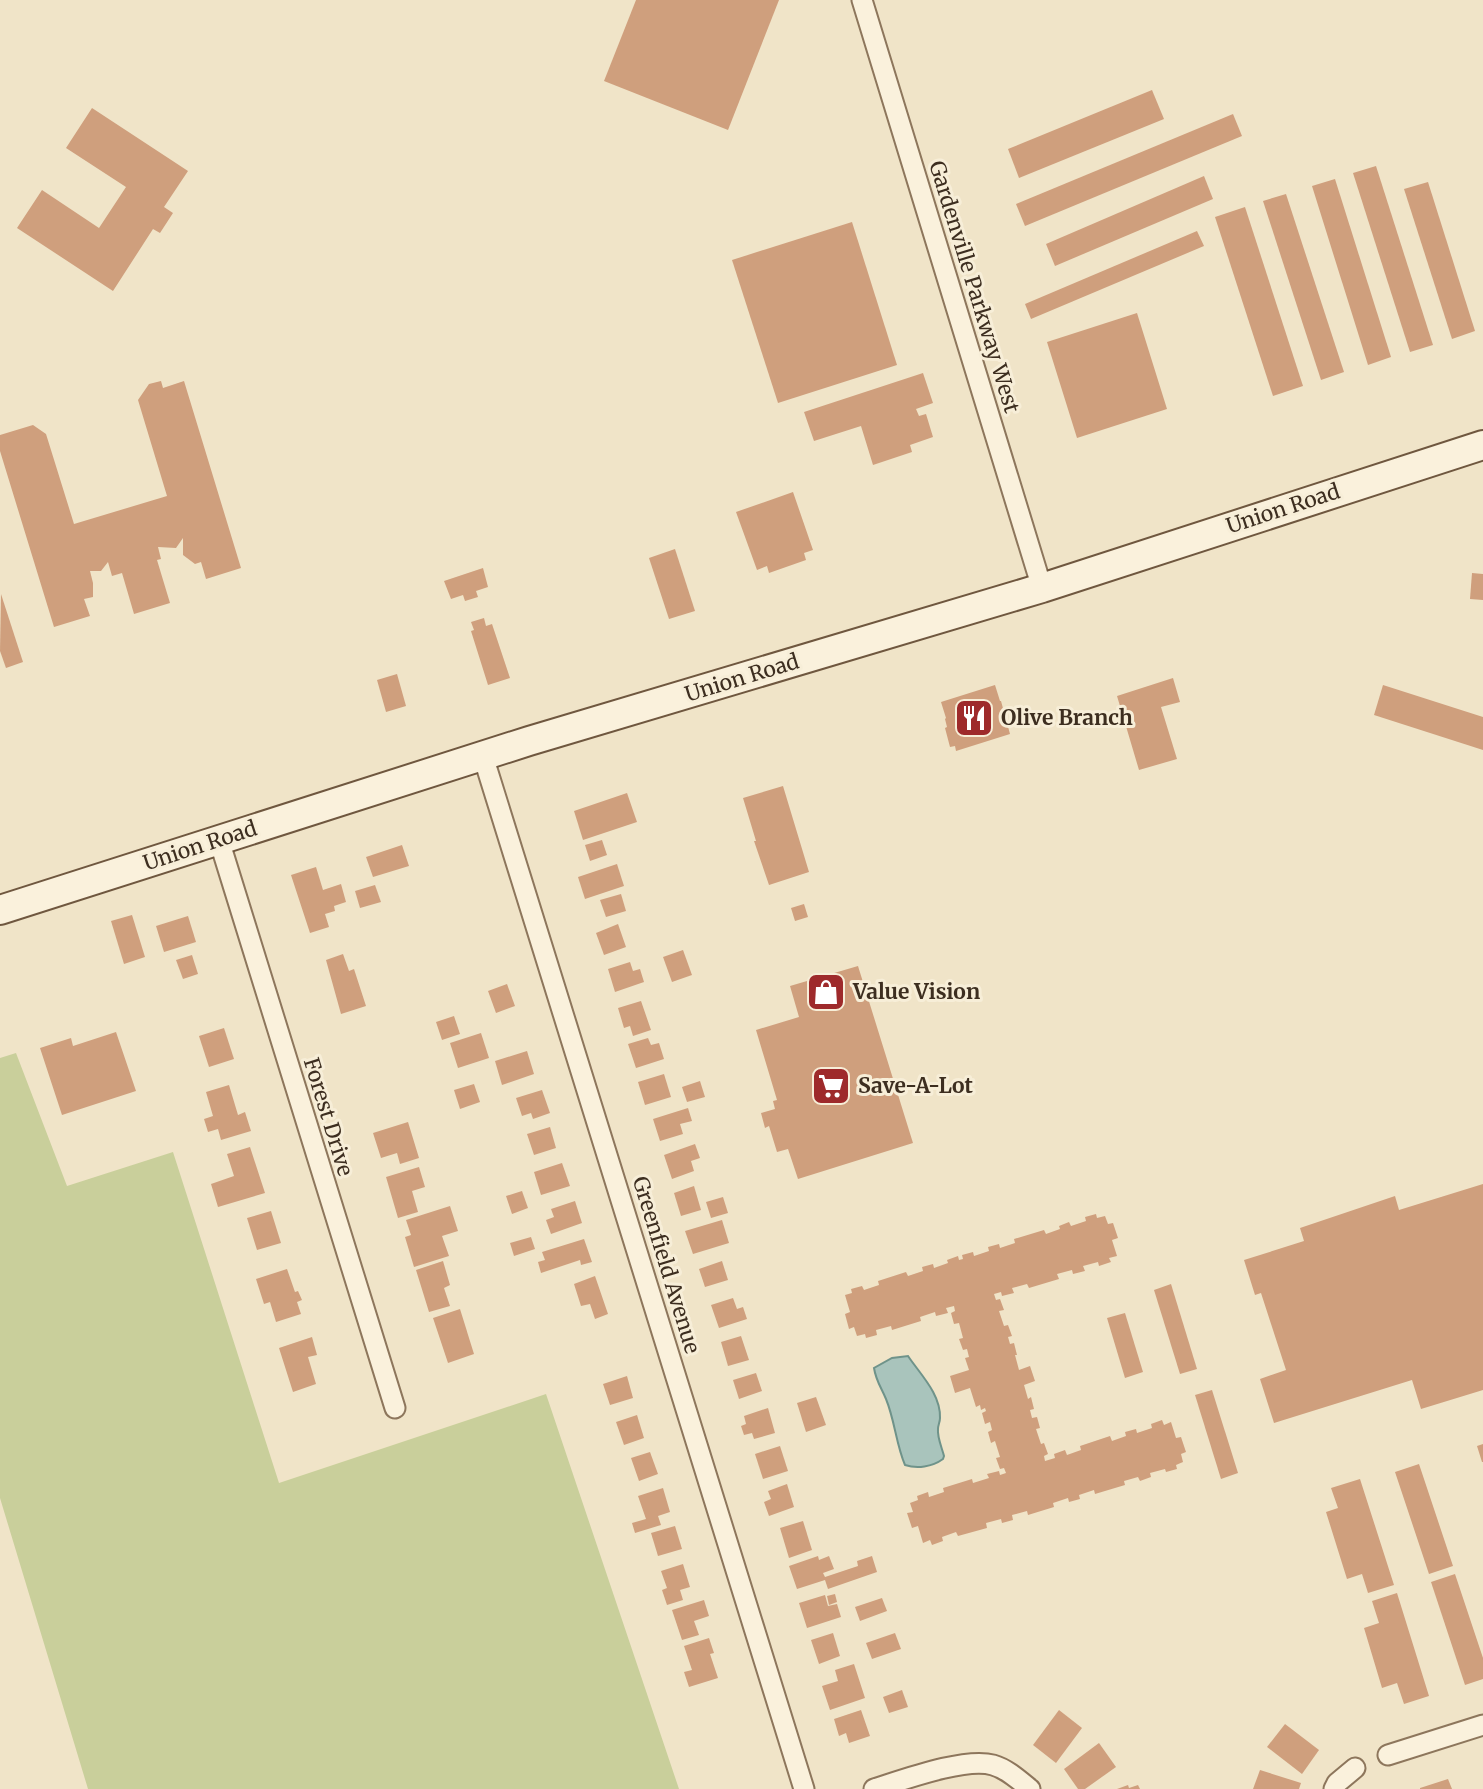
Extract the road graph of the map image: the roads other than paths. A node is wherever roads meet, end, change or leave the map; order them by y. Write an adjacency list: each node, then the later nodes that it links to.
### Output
1 (862, 0): 3 (street, Gardenville Parkway West)
2 (1483, 445): 3 (main road, Union Road)
3 (1042, 588): 4 (main road, Union Road)
4 (482, 756): 5 (main road, Union Road); 11 (street, Greenfield Avenue)
5 (219, 840): 6 (main road, Union Road); 7 (street, Forest Drive)
6 (0, 910)
7 (395, 1408)
8 (1483, 1725): 9 (street)
9 (1388, 1755)
10 (1355, 1768): 14 (street)
11 (804, 1789)
12 (874, 1789): 13 (street)
13 (1030, 1789)
14 (1334, 1789)

